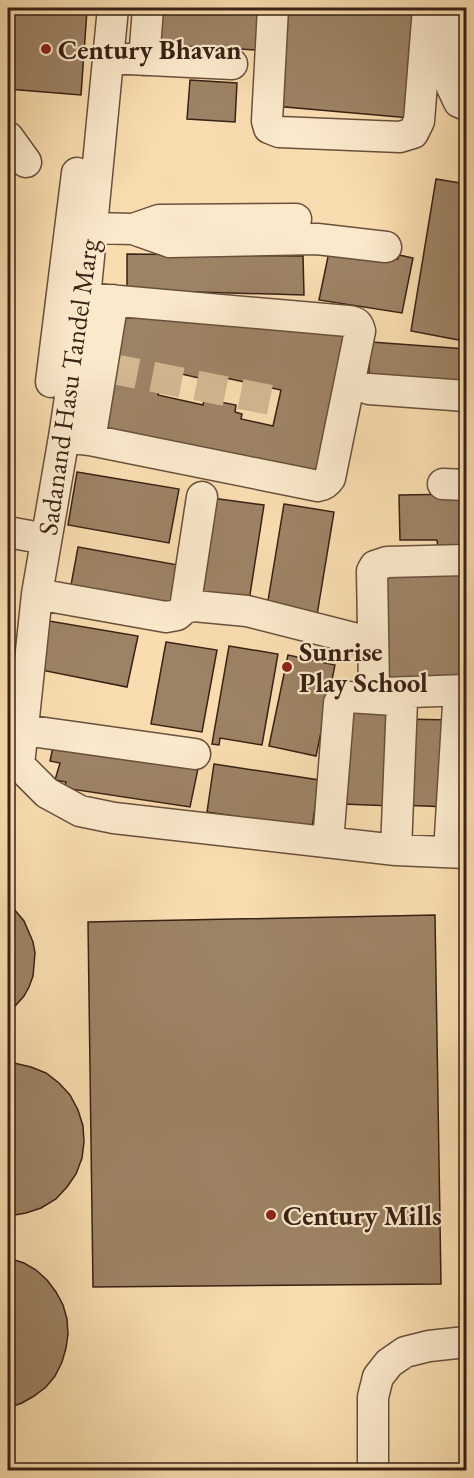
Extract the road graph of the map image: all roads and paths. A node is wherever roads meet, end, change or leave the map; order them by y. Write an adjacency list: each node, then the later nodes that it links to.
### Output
1 (113, 8): 6 (street, Sadanand Hasu Tandel Marg)
2 (148, 8): 7 (street)
3 (428, 8): 5 (street)
4 (454, 8): 10 (street)
5 (267, 15)
6 (108, 58): 7 (street); 13 (street, Sadanand Hasu Tandel Marg)
7 (144, 60): 8 (street)
8 (232, 64)
9 (86, 96): 13 (street)
10 (466, 105)
11 (8, 136): 12 (street)
12 (26, 162)
13 (87, 167): 15 (street, Sadanand Hasu Tandel Marg); 19 (street)
14 (296, 219): 16 (street)
15 (92, 228): 16 (street); 18 (street, Sadanand Hasu Tandel Marg)
16 (133, 230): 17 (street)
17 (386, 246)
18 (99, 299): 19 (street, Sadanand Hasu Tandel Marg); 23 (street)
19 (83, 360): 20 (street); 23 (street, Sadanand Hasu Tandel Marg)
20 (51, 382)
21 (369, 389): 22 (street)
22 (466, 396)
23 (77, 438): 26 (street, Sadanand Hasu Tandel Marg)
24 (202, 496): 29 (street)
25 (8, 532): 26 (street)
26 (46, 539): 28 (street, Sadanand Hasu Tandel Marg)
27 (466, 560): 30 (street)
28 (37, 594): 29 (street); 33 (street, Sadanand Hasu Tandel Marg)
29 (185, 608): 30 (street)
30 (361, 640): 31 (street)
31 (464, 700): 32 (street); 38 (street)
32 (402, 701): 36 (street); 37 (street)
33 (24, 730): 34 (street); 35 (street, Sadanand Hasu Tandel Marg)
34 (195, 754)
35 (14, 771): 36 (street)
36 (328, 842): 37 (street)
37 (396, 849): 38 (street)
38 (458, 852)
39 (466, 1342): 40 (street)
40 (373, 1470)

